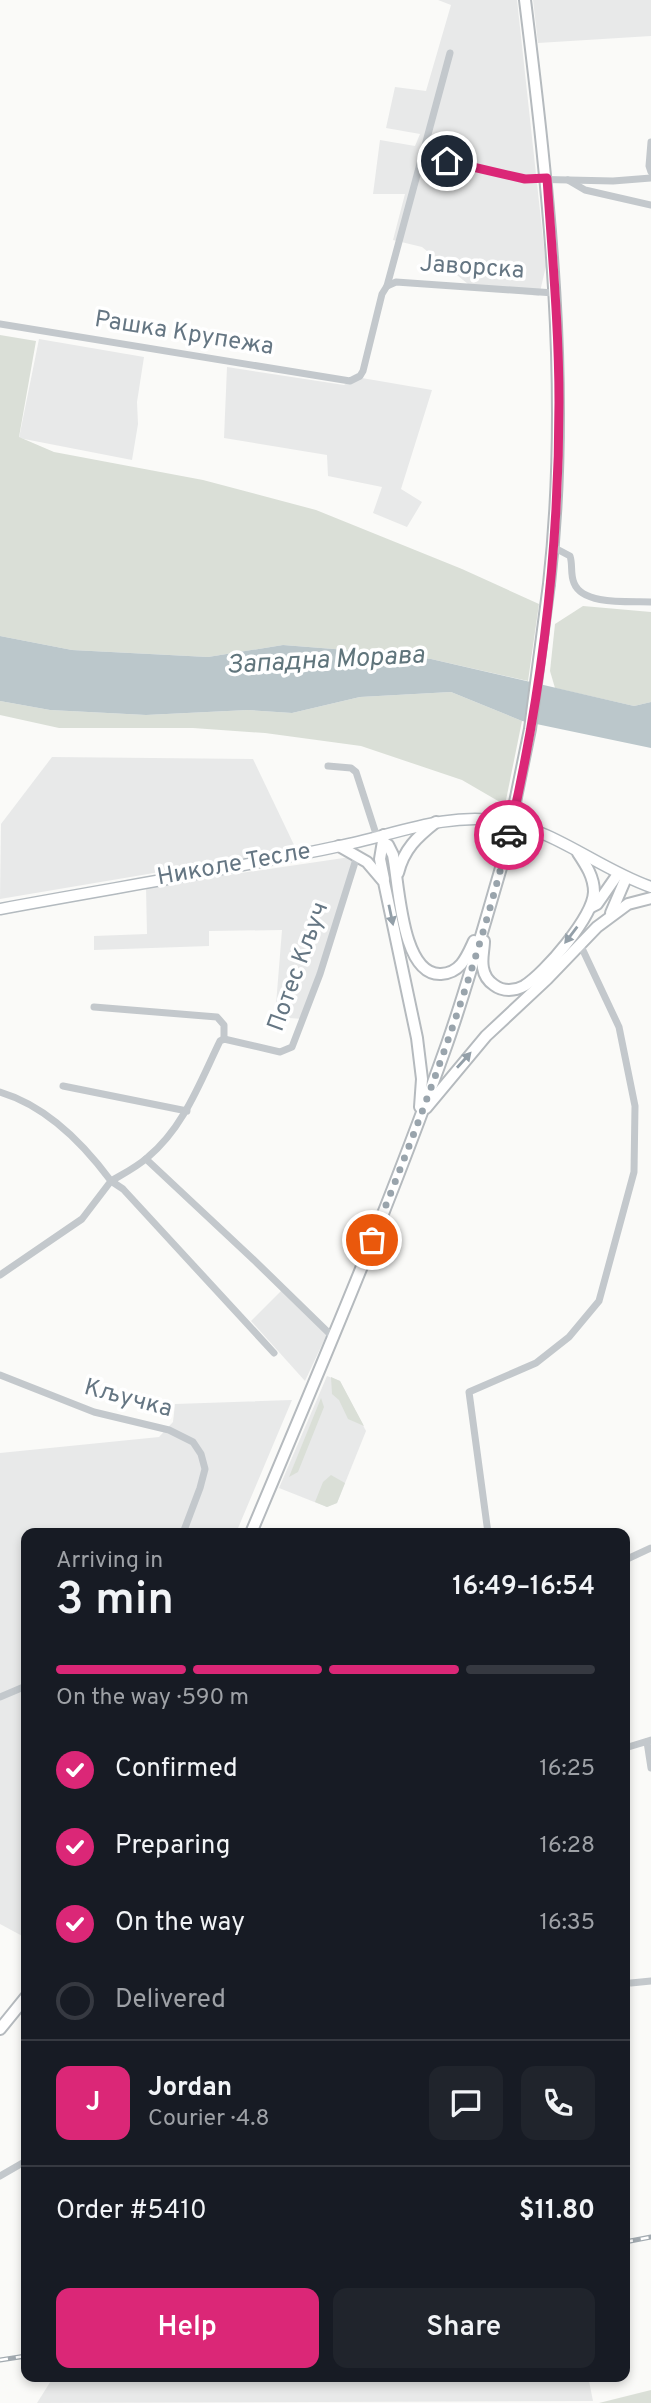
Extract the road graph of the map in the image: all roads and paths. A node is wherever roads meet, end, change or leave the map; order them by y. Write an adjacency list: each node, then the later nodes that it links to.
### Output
1 (525, 0): 6 (main road)
2 (450, 53): 4 (street, Јаворска)
3 (651, 142): 5 (street)
4 (421, 155): 6 (street); 10 (street, Јаворска)
5 (651, 172)
6 (547, 178): 8 (street); 11 (main road)
7 (651, 178): 8 (street)
8 (567, 180): 9 (street)
9 (651, 205)
10 (387, 286): 11 (street, Јаворска); 13 (street, Јаворска)
11 (554, 293): 14 (main road)
12 (0, 324): 13 (street, Рашка Крупежа)
13 (360, 376)
14 (553, 547): 15 (street); 30 (main road, bridge)
15 (651, 602)
16 (328, 766): 18 (street)
17 (436, 822): 18 (street, Николе Тесле); 20 (street, Николе Тесле); 22 (main road)
18 (382, 838): 19 (street, Николе Тесле); 22 (main road); 24 (main road)
19 (339, 846): 21 (main road); 27 (street, Николе Тесле)
20 (578, 853): 23 (street, Николе Тесле); 28 (main road)
21 (357, 856): 24 (main road); 33 (street, Потес Кључ)
22 (397, 876): 30 (main road)
23 (622, 876): 25 (street, Николе Тесле); 28 (main road); 29 (main road)
24 (384, 882): 37 (main road, one-way to 37)
25 (651, 887)
26 (651, 898): 29 (main road)
27 (0, 909)
28 (587, 909): 30 (main road, one-way to 30)
29 (610, 916): 31 (main road)
30 (482, 930): 37 (main road)
31 (580, 944): 37 (main road, one-way to 31); 46 (street)
32 (94, 1007): 33 (street)
33 (224, 1039): 36 (street)
34 (63, 1086): 36 (street)
35 (0, 1092): 39 (street)
36 (187, 1111): 38 (street)
37 (421, 1113): 41 (main road)
38 (146, 1159): 39 (street); 41 (street)
39 (111, 1181): 40 (street); 42 (street)
40 (0, 1275)
41 (334, 1338): 45 (main road)
42 (274, 1353)
43 (0, 1376): 44 (street, Кључка)
44 (185, 1528)
45 (253, 1528)
46 (487, 1528)
47 (651, 1548): 48 (street)
48 (630, 1557)
49 (21, 1688): 50 (street)
50 (0, 1697)
51 (649, 1741): 52 (street); 53 (street)
52 (630, 1747)
53 (651, 1768)
54 (651, 1982): 55 (street)
55 (631, 1983)
56 (21, 2003): 57 (main road)
57 (0, 2029)
58 (21, 2164): 59 (street)
59 (0, 2176)

